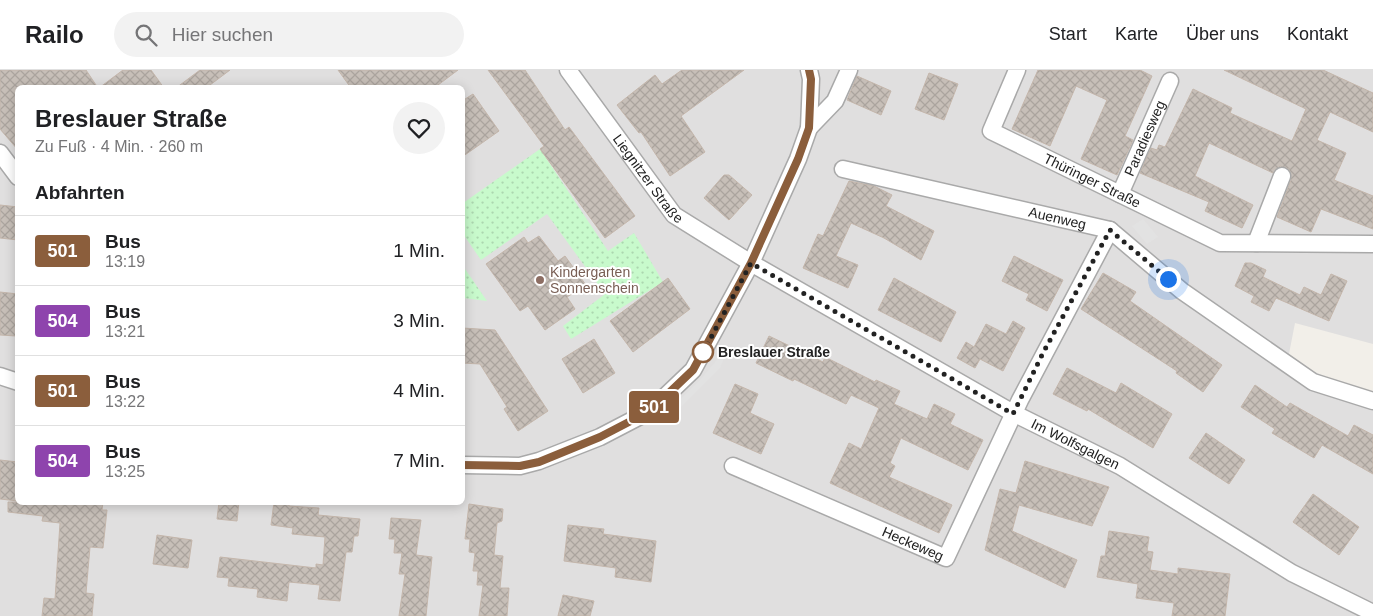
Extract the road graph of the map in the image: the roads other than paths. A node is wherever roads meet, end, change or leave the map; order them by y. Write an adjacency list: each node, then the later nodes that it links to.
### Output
1 (568, 70): 15 (street, Liegnitzer Straße)
2 (809, 70): 6 (street)
3 (849, 70): 6 (street)
4 (1017, 70): 11 (street, Thüringer Straße)
5 (1170, 81): 11 (street, Paradiesweg)
6 (809, 128): 15 (street)
7 (0, 153): 9 (street)
8 (843, 169): 12 (street, Auenweg)
9 (15, 173)
10 (1282, 176): 13 (street)
11 (1120, 194): 13 (street, Thüringer Straße)
12 (1110, 230): 18 (street, Auenweg); 19 (street)
13 (1256, 243): 14 (street, Thüringer Straße)
14 (1373, 244)
15 (751, 263): 19 (street, Im Wolfsgalgen); 20 (street)
16 (0, 376): 17 (street)
17 (15, 381)
18 (1373, 401)
19 (1013, 414): 21 (street, Heckeweg); 22 (street, Im Wolfsgalgen)
20 (465, 465)
21 (733, 466)
22 (1373, 612)

